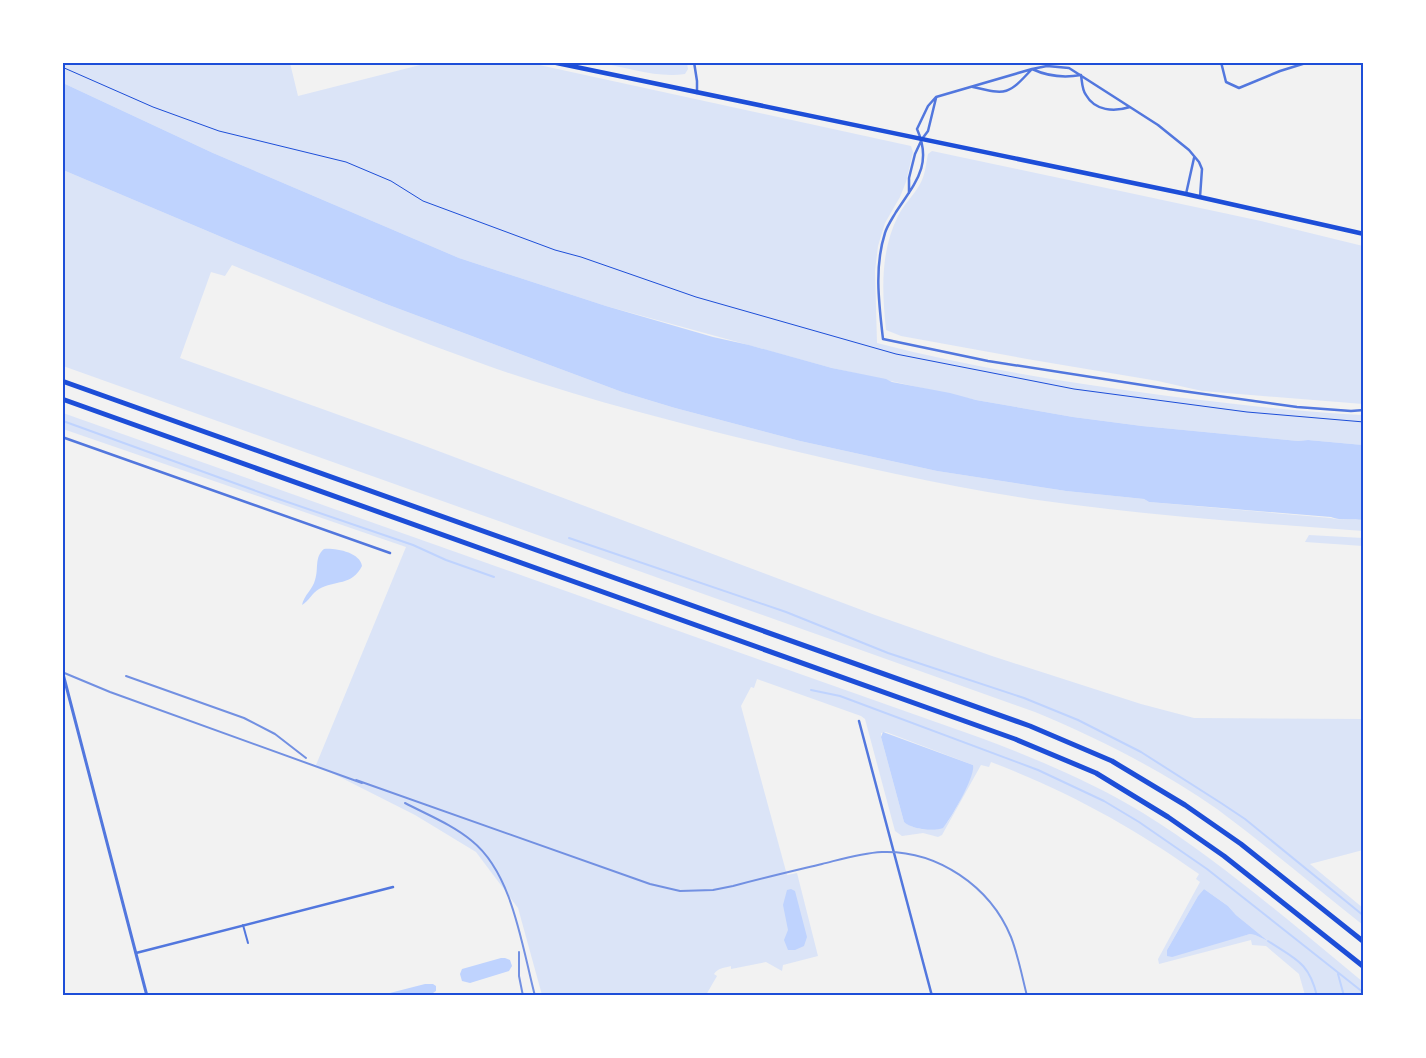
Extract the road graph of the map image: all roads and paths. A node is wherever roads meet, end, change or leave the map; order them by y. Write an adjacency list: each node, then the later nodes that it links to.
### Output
1 (552, 62): 9 (main road)
2 (694, 62): 9 (street)
3 (1220, 62): 4 (street)
4 (1309, 62)
5 (62, 67): 21 (path)
6 (1032, 69): 7 (street); 7 (street); 8 (street); 8 (street)
7 (1081, 75): 11 (street); 11 (street)
8 (972, 86): 10 (street)
9 (697, 94): 12 (main road)
10 (936, 97): 12 (street); 12 (street)
11 (1130, 107): 13 (street)
12 (922, 140): 14 (street); 14 (street); 15 (main road)
13 (1194, 158): 15 (street); 16 (street)
14 (908, 193): 20 (street)
15 (1186, 194): 16 (main road)
16 (1200, 197): 17 (main road)
17 (1364, 234)
18 (62, 381): 28 (highway)
19 (62, 399): 31 (highway)
20 (1364, 410)
21 (1364, 422)
22 (62, 437): 23 (street)
23 (390, 553)
24 (62, 670): 30 (street)
25 (860, 721): 33 (street)
26 (394, 887): 27 (street)
27 (244, 926): 29 (street); 30 (street)
28 (1364, 942)
29 (248, 943)
30 (136, 953): 32 (street)
31 (1364, 967)
32 (146, 996)
33 (932, 996)

